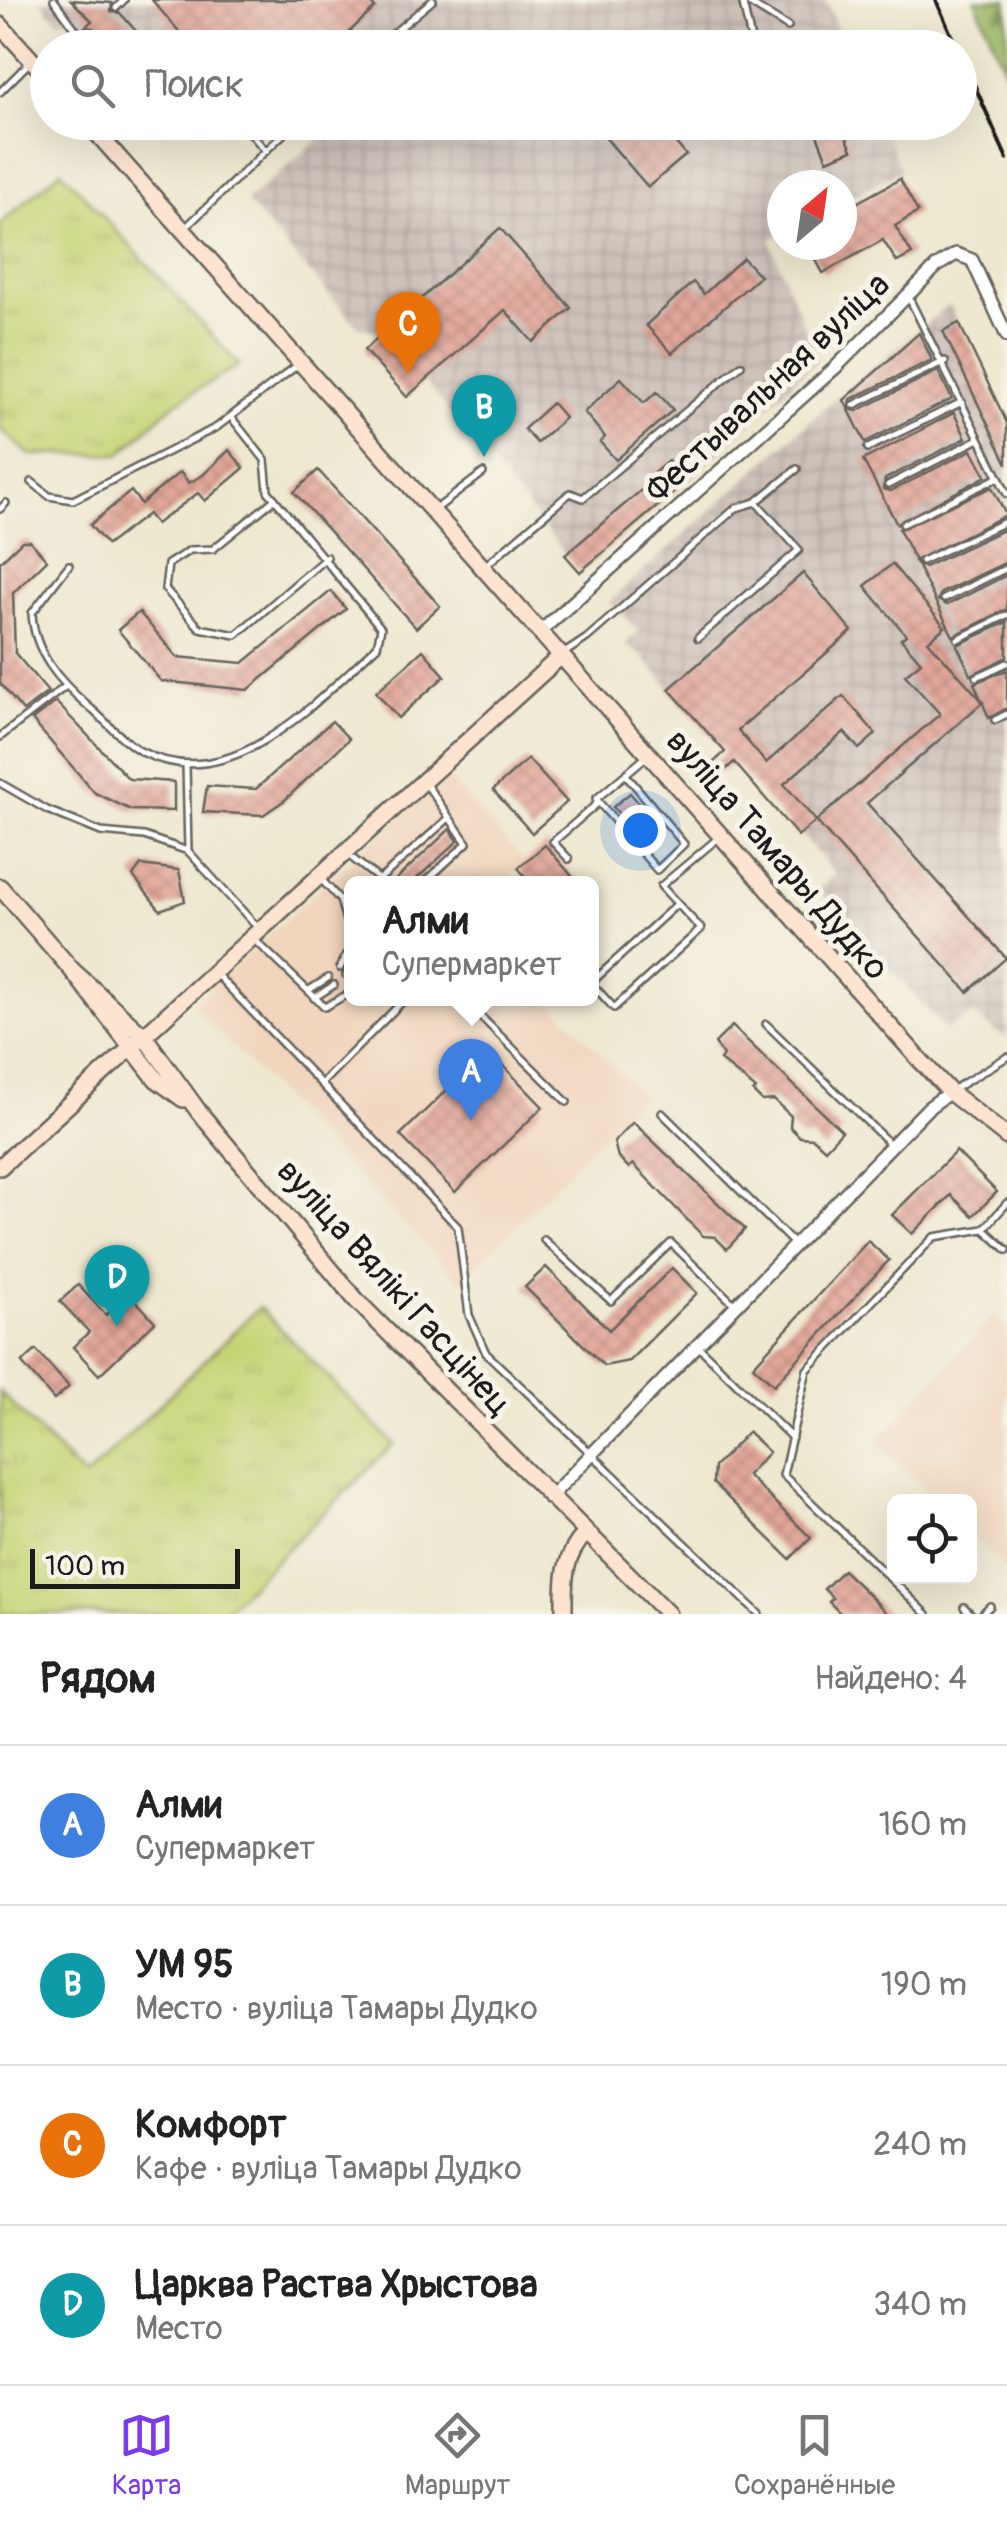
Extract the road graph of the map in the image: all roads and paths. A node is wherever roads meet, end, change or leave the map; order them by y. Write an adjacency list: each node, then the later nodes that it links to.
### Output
1 (54, 0): 8 (lane)
2 (124, 0): 5 (lane)
3 (433, 0): 9 (lane)
4 (743, 0): 7 (lane); 10 (lane)
5 (116, 8)
6 (0, 25): 11 (street)
7 (788, 27)
8 (76, 30)
9 (397, 30)
10 (749, 30)
11 (30, 56)
12 (30, 76): 13 (lane)
13 (0, 92)
14 (102, 140): 18 (street, вуліца Тамары Дудко)
15 (257, 140): 17 (lane)
16 (277, 140): 17 (lane)
17 (266, 151): 18 (lane)
18 (182, 231): 21 (street, вуліца Тамары Дудко)
19 (908, 295): 20 (street, Фестывальная вуліца); 22 (lane); 49 (street, Фестывальная вуліца)
20 (1007, 336)
21 (302, 362): 26 (lane); 39 (street, вуліца Тамары Дудко)
22 (944, 362): 24 (lane); 25 (lane)
23 (741, 366): 45 (lane)
24 (962, 402): 27 (lane); 28 (lane)
25 (854, 405)
26 (231, 417): 32 (lane); 35 (lane)
27 (979, 439): 31 (lane); 33 (lane)
28 (868, 448)
29 (797, 468): 36 (lane)
30 (483, 474): 39 (lane)
31 (999, 477): 34 (lane); 41 (lane)
32 (32, 482)
33 (888, 485)
34 (1007, 494)
35 (275, 499): 42 (lane); 42 (lane)
36 (756, 502): 50 (lane); 52 (lane)
37 (6, 504): 38 (lane)
38 (0, 509)
39 (434, 510): 45 (street, вуліца Тамары Дудко)
40 (1007, 521): 43 (lane)
41 (903, 524)
42 (327, 557): 60 (lane)
43 (922, 561)
44 (69, 565): 55 (lane)
45 (484, 567): 49 (street, вуліца Тамары Дудко)
46 (1007, 568): 47 (lane)
47 (944, 599)
48 (1007, 615): 51 (lane)
49 (542, 630): 52 (street, вуліца Тамары Дудко)
50 (698, 638)
51 (958, 639)
52 (562, 654): 59 (street, вуліца Тамары Дудко); 62 (street)
53 (1007, 662): 54 (lane)
54 (977, 677)
55 (66, 686): 58 (lane); 60 (lane)
56 (1007, 714): 57 (lane)
57 (995, 720)
58 (0, 737)
59 (649, 754): 61 (lane); 66 (street, вуліца Тамары Дудко)
60 (186, 763): 67 (lane)
61 (627, 776): 64 (lane); 64 (lane)
62 (423, 780): 65 (lane); 68 (street)
63 (0, 783): 67 (lane)
64 (599, 802): 69 (lane)
65 (450, 817): 72 (lane); 73 (lane)
66 (719, 837): 75 (lane); 96 (street, вуліца Тамары Дудко)
67 (188, 850): 77 (lane)
68 (345, 852): 70 (street); 71 (lane)
69 (568, 859)
70 (318, 876): 76 (lane); 77 (street)
71 (376, 876)
72 (388, 876)
73 (432, 876)
74 (0, 887): 80 (street, вуліца Вялікі Гасцінец)
75 (677, 904): 82 (lane); 86 (lane)
76 (344, 913)
77 (256, 934): 81 (street); 85 (lane)
78 (344, 960): 79 (lane)
79 (340, 968)
80 (72, 969): 92 (street, вуліца Вялікі Гасцінец); 93 (street, вуліца Вялікі Гасцінец)
81 (213, 972): 92 (street); 95 (lane)
82 (599, 976)
83 (328, 978): 85 (lane)
84 (334, 985): 88 (lane)
85 (308, 990): 88 (lane)
86 (599, 992)
87 (344, 996): 88 (lane)
88 (314, 998)
89 (398, 1006): 95 (lane)
90 (470, 1006): 97 (lane)
91 (766, 1024): 101 (lane)
92 (144, 1036): 93 (street); 98 (street, вуліца Вялікі Гасцінец)
93 (130, 1048): 98 (street, вуліца Вялікі Гасцінец); 102 (street)
94 (1007, 1057): 96 (lane)
95 (322, 1083): 111 (lane)
96 (950, 1092): 100 (street, вуліца Тамары Дудко); 101 (street)
97 (568, 1102)
98 (200, 1112): 112 (street, вуліца Вялікі Гасцінец)
99 (662, 1112): 106 (lane)
100 (1007, 1137)
101 (892, 1146): 106 (street)
102 (0, 1167)
103 (1007, 1204): 104 (lane)
104 (984, 1229): 107 (lane); 110 (lane)
105 (544, 1240): 108 (lane)
106 (795, 1245): 108 (street)
107 (1007, 1250)
108 (736, 1306): 109 (street)
109 (698, 1346): 110 (lane); 111 (street)
110 (793, 1438): 119 (lane)
111 (590, 1456): 112 (street); 118 (lane)
112 (550, 1498): 113 (street, вуліца Вялікі Гасцінец)
113 (585, 1534): 116 (street); 117 (street, вуліца Вялікі Гасцінец)
114 (990, 1606): 121 (lane)
115 (964, 1607): 120 (lane)
116 (564, 1614)
117 (668, 1614)
118 (759, 1614)
119 (927, 1614)
120 (971, 1614)
121 (982, 1614)

